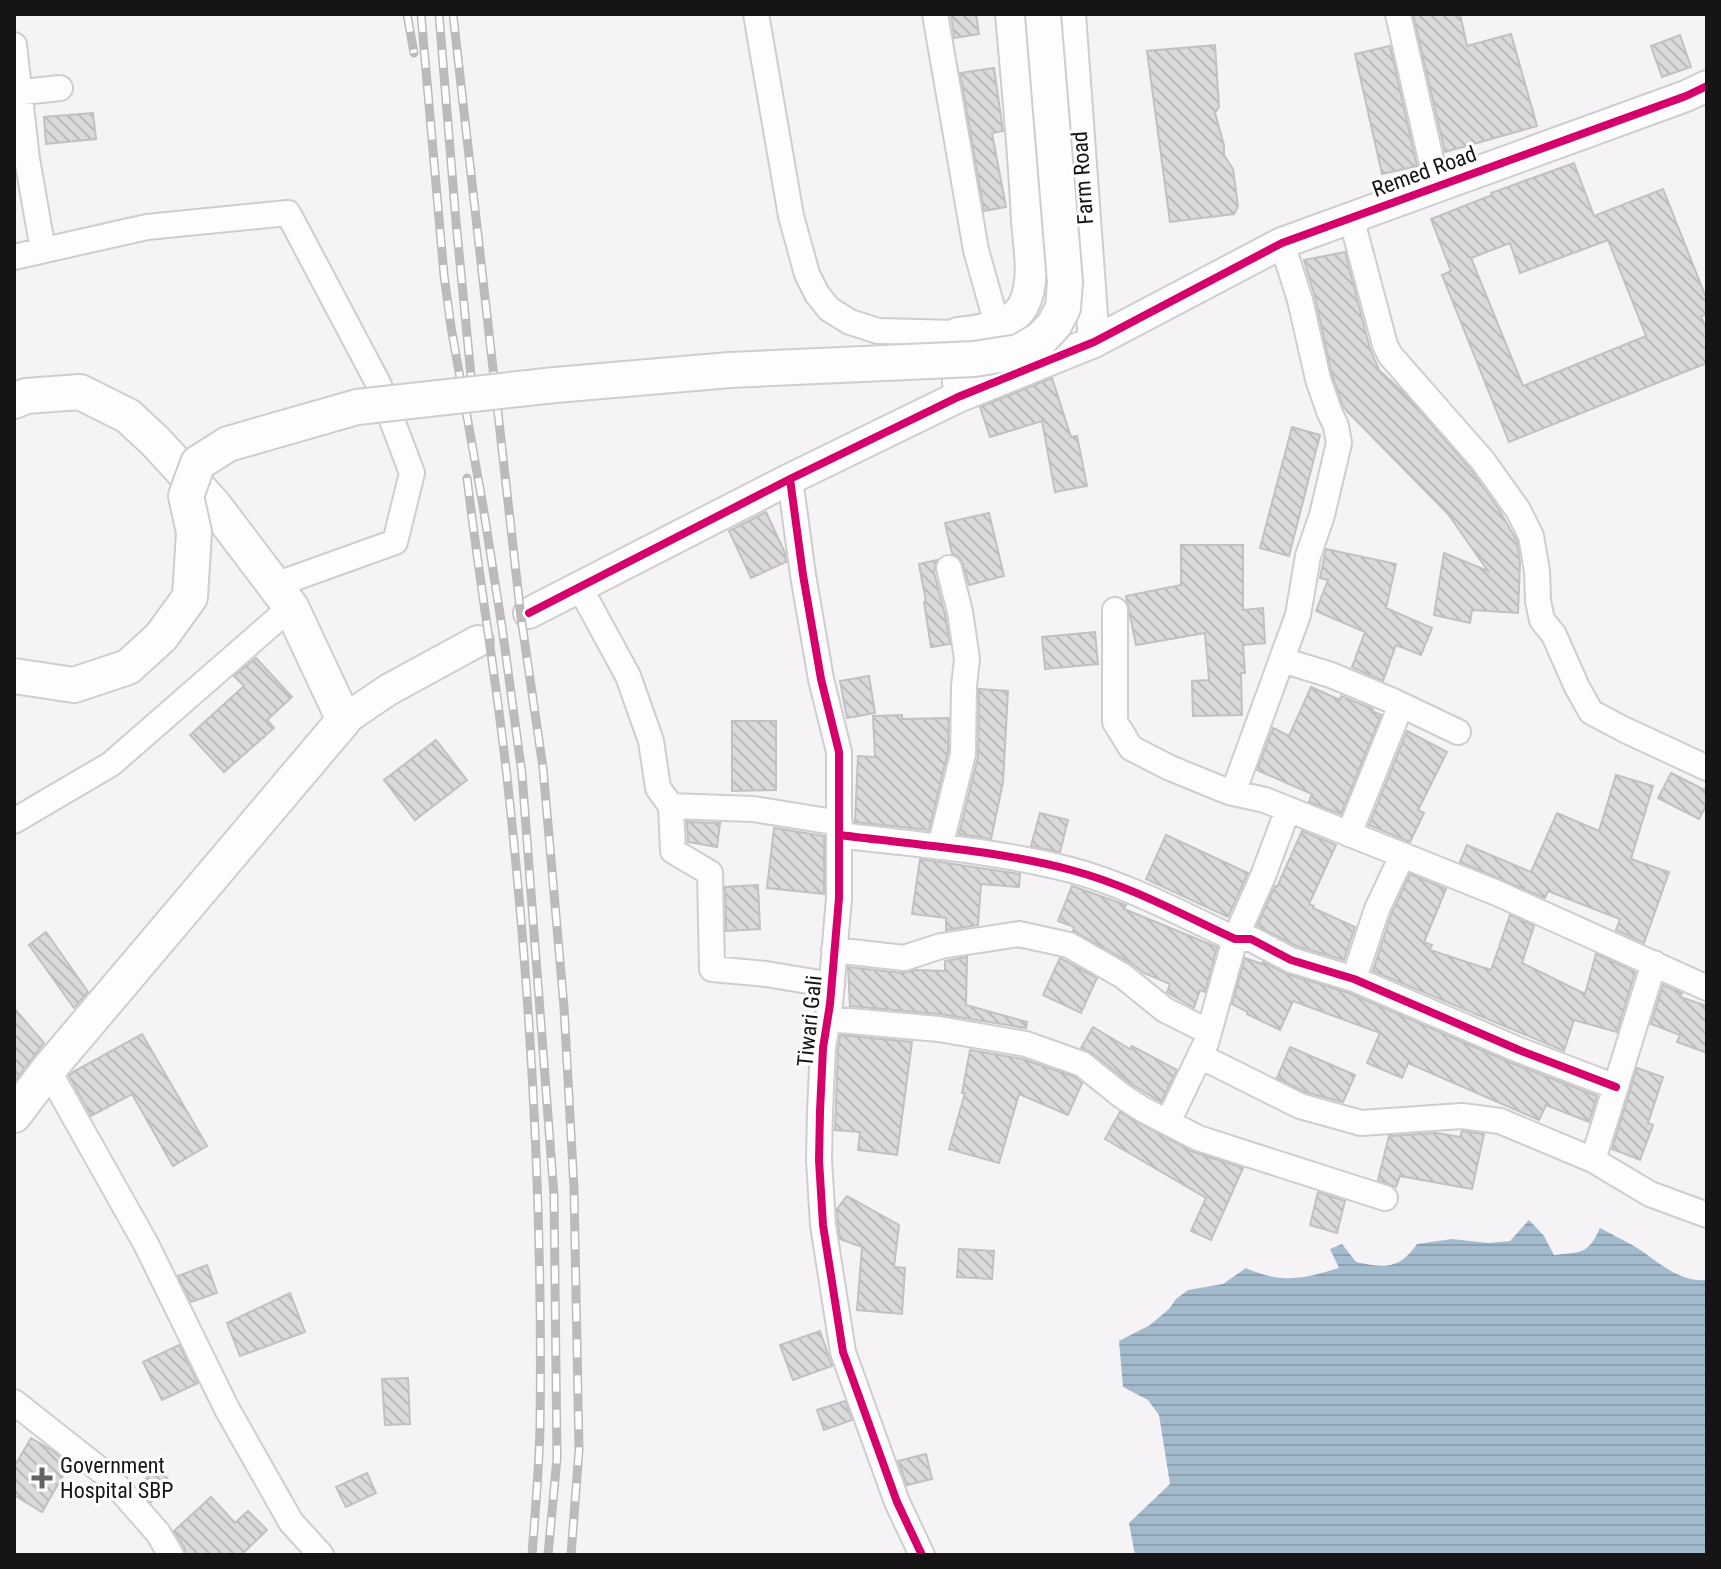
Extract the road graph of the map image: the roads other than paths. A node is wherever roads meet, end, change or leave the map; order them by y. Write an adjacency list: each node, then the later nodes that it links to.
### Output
1 (756, 14): 17 (street)
2 (935, 14): 16 (street)
3 (1011, 14): 16 (street)
4 (1043, 14): 29 (main road, bridge)
5 (1070, 14): 18 (street, Farm Road)
6 (1398, 14): 11 (street)
7 (14, 45): 10 (street)
8 (1707, 86): 11 (street, Remed Road)
9 (60, 88): 10 (street)
10 (17, 93): 14 (street)
11 (1437, 186): 12 (street, Remed Road)
12 (1351, 217): 13 (street, Remed Road); 33 (street)
13 (1282, 243): 18 (street, Remed Road); 28 (street)
14 (43, 250): 15 (street); 24 (street)
15 (14, 257)
16 (997, 325): 17 (street)
17 (958, 333): 19 (street)
18 (1094, 342): 19 (street, Remed Road)
19 (958, 397): 21 (street, Remed Road)
20 (14, 401): 24 (main road)
21 (790, 479): 23 (street, Remed Road); 38 (street, Tiwari Gali)
22 (949, 568): 40 (street)
23 (579, 586): 26 (street, Remed Road); 35 (street)
24 (283, 596): 31 (main road); 37 (street)
25 (1115, 610): 34 (street)
26 (529, 613)
27 (478, 641): 31 (street)
28 (1282, 660): 30 (street); 34 (street)
29 (14, 676)
30 (1401, 705): 32 (street); 39 (street)
31 (344, 720): 51 (main road)
32 (1458, 732)
33 (1707, 768)
34 (1233, 793): 36 (street)
35 (671, 806): 38 (street); 46 (street)
36 (1288, 809): 39 (street); 42 (street)
37 (14, 821)
38 (840, 829): 40 (street); 43 (street, Tiwari Gali)
39 (1349, 834): 41 (street)
40 (940, 847): 42 (street)
41 (1402, 856): 44 (street); 45 (street)
42 (1235, 939): 45 (street); 49 (street)
43 (834, 950): 46 (street, Tiwari Gali); 49 (street)
44 (1654, 963): 47 (street); 52 (street)
45 (1354, 979): 52 (street)
46 (832, 985): 48 (street, Tiwari Gali)
47 (1707, 988)
48 (827, 1019): 54 (street); 61 (street, Tiwari Gali)
49 (1209, 1032): 50 (street)
50 (1200, 1056): 54 (street); 55 (street)
51 (48, 1070): 53 (main road); 60 (street)
52 (1616, 1087): 55 (street)
53 (14, 1115)
54 (1168, 1122): 56 (street)
55 (1593, 1160): 57 (street)
56 (1385, 1198)
57 (1707, 1215)
58 (14, 1402): 59 (street)
59 (171, 1555)
60 (321, 1555)
61 (922, 1555)

